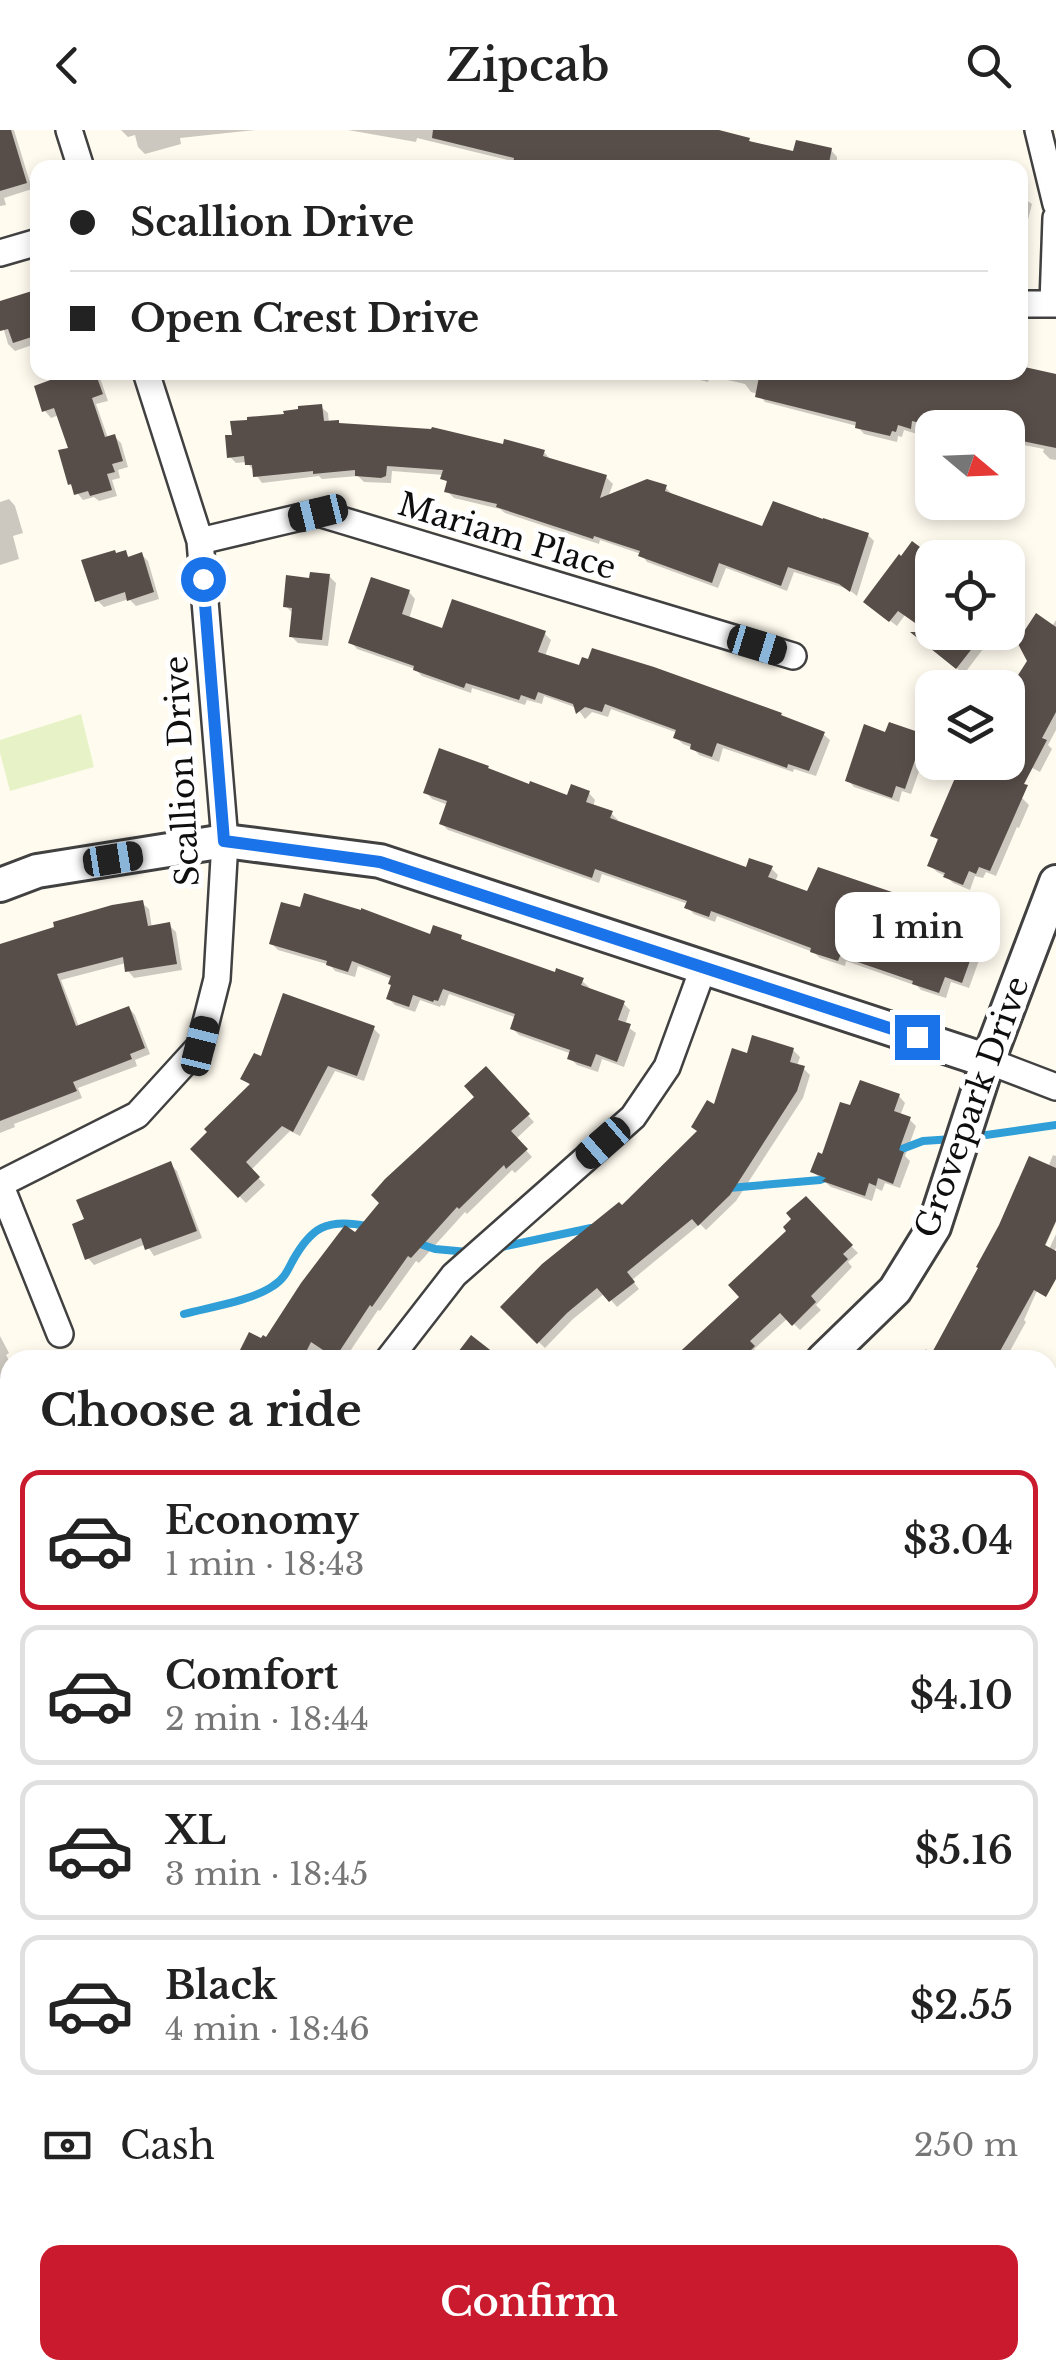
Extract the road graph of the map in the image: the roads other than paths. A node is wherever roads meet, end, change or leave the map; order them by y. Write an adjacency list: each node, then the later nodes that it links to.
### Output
1 (69, 130): 3 (street)
2 (1038, 130): 4 (street)
3 (78, 160)
4 (1056, 204)
5 (1056, 218): 9 (street)
6 (30, 245): 7 (street)
7 (0, 254)
8 (1028, 304): 9 (street)
9 (1055, 304)
10 (149, 380): 11 (street, Scallion Drive)
11 (200, 541): 12 (street, Mariam Place); 13 (street, Scallion Drive)
12 (793, 656)
13 (224, 841): 15 (street); 16 (street); 19 (street, Scallion Drive)
14 (1056, 882): 17 (street, Grovepark Drive)
15 (0, 886)
16 (704, 966): 17 (street); 21 (street)
17 (988, 1061): 18 (street); 22 (street, Grovepark Drive)
18 (1056, 1087)
19 (0, 1184): 20 (street)
20 (60, 1334)
21 (396, 1350)
22 (833, 1350)

